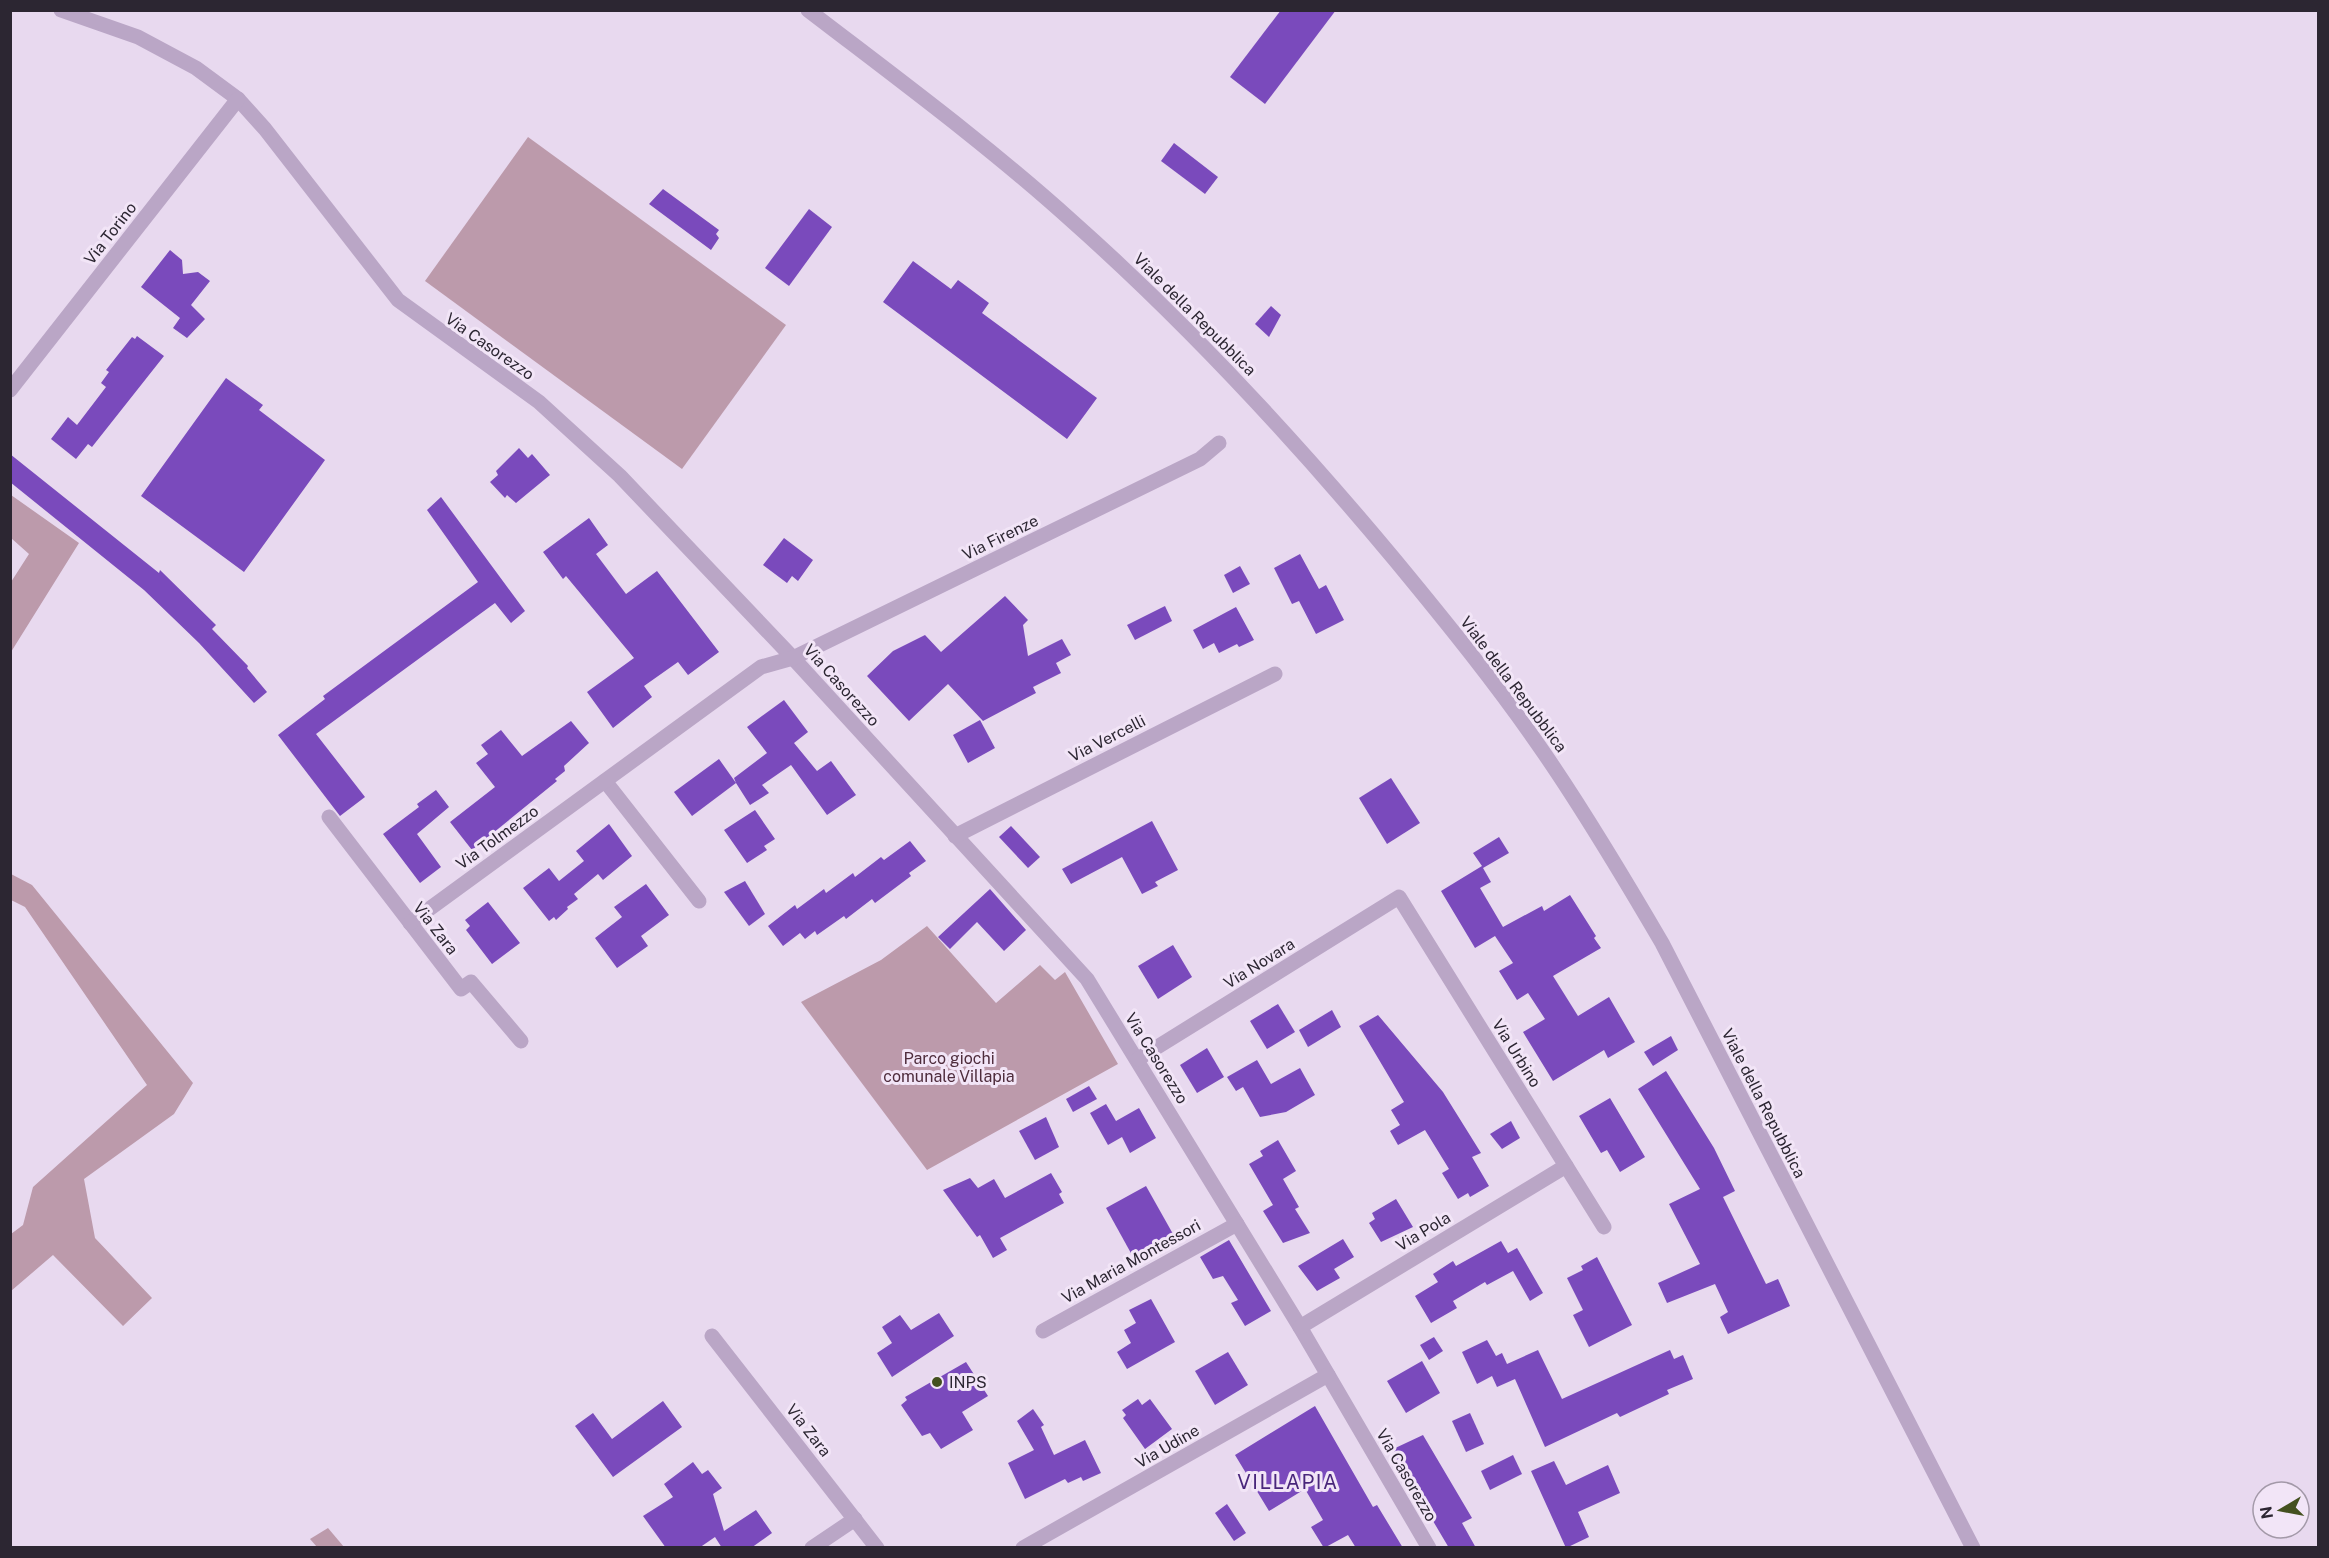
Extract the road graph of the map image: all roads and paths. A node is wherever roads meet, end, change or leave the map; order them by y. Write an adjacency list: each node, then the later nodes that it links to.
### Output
1 (60, 10): 3 (street, Via Casorezzo)
2 (808, 10): 28 (street, Viale della Repubblica)
3 (238, 99): 4 (street, Via Torino); 6 (street, Via Casorezzo)
4 (10, 390)
5 (1219, 443): 6 (street, Via Firenze)
6 (793, 658): 8 (street, Via Tolmezzo); 10 (street, Via Casorezzo)
7 (1275, 674): 10 (street, Via Vercelli)
8 (605, 781): 12 (street); 13 (street, Via Tolmezzo)
9 (329, 817): 13 (street, Via Zara)
10 (955, 836): 15 (street, Via Casorezzo)
11 (1399, 897): 15 (street, Via Novara); 16 (street, Via Urbino)
12 (699, 901)
13 (410, 923): 14 (street, Via Zara)
14 (521, 1041)
15 (1138, 1059): 17 (street, Via Casorezzo)
16 (1566, 1166): 18 (street, Via Urbino); 19 (street, Via Pola)
17 (1237, 1224): 19 (street, Via Casorezzo); 20 (street, Via Maria Montessori)
18 (1604, 1227)
19 (1300, 1327): 22 (street, Via Casorezzo)
20 (1043, 1330)
21 (712, 1336): 23 (street, Via Zara)
22 (1328, 1375): 26 (street, Via Udine); 27 (street, Via Casorezzo)
23 (855, 1519): 24 (street); 25 (street, Via Zara)
24 (812, 1548)
25 (877, 1548)
26 (1023, 1548)
27 (1429, 1548)
28 (1973, 1548)

